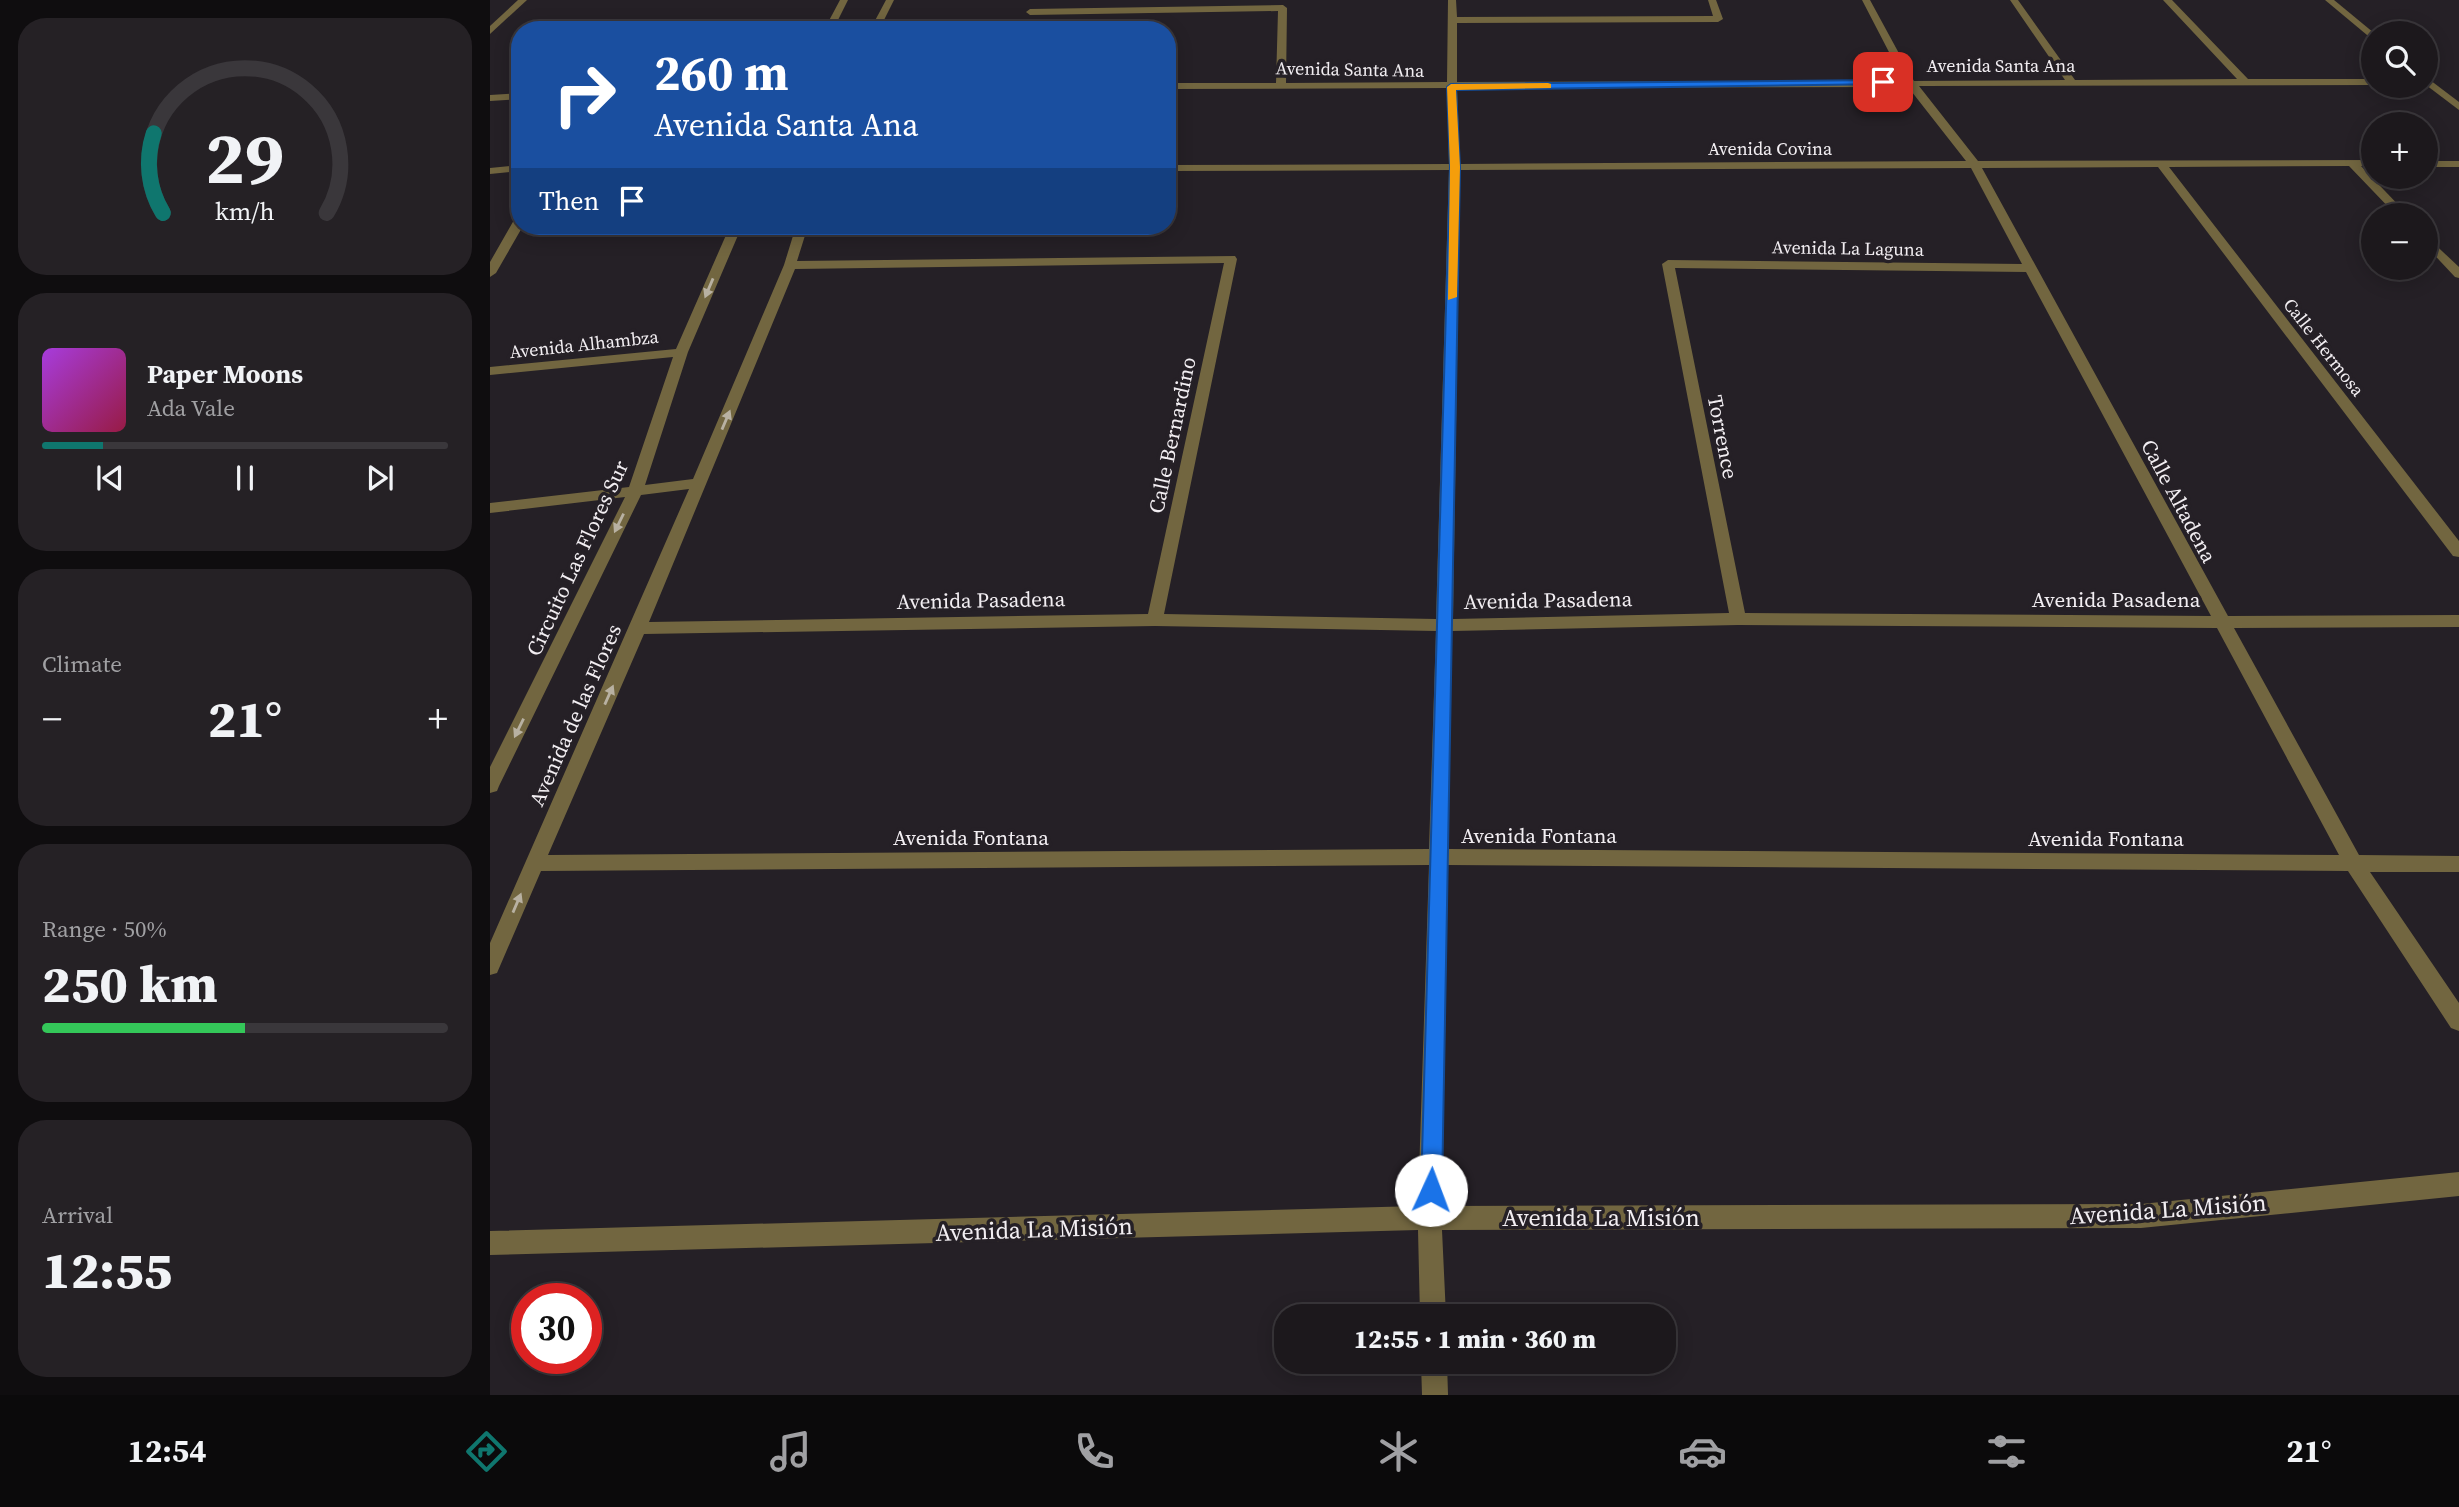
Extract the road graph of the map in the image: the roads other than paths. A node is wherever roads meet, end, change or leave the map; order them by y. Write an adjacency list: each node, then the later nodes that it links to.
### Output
1 (523, 0): 15 (street)
2 (844, 0): 12 (street)
3 (890, 0): 13 (street)
4 (1032, 0): 20 (street)
5 (1452, 0): 11 (street)
6 (1712, 0): 11 (street)
7 (1866, 0): 16 (street, Calle Altadena)
8 (2014, 0): 17 (street)
9 (2167, 0): 18 (street)
10 (2329, 0): 14 (street)
11 (1452, 20): 22 (street)
12 (833, 21)
13 (879, 21)
14 (2361, 27)
15 (490, 31)
16 (1910, 82): 17 (street, Avenida Santa Ana); 22 (street, Avenida Santa Ana); 30 (street, Calle Altadena)
17 (2071, 82): 18 (street, Avenida Santa Ana)
18 (2245, 82): 19 (street, Avenida Santa Ana)
19 (2361, 82)
20 (1281, 85): 21 (street, Avenida Santa Ana); 22 (street, Avenida Santa Ana)
21 (1176, 86)
22 (1451, 87): 33 (street)
23 (2438, 90): 26 (street)
24 (511, 97): 25 (street)
25 (490, 98)
26 (2459, 107)
27 (2160, 163): 28 (street, Avenida Covina); 30 (street, Avenida Covina); 53 (street, Calle Hermosa)
28 (2352, 163): 29 (street, Avenida Covina); 37 (street)
29 (2361, 163)
30 (1974, 164): 33 (street, Avenida Covina); 45 (street, Calle Altadena)
31 (2438, 164): 32 (street)
32 (2459, 164)
33 (1455, 167): 34 (street, Avenida Covina); 58 (street)
34 (1176, 168)
35 (511, 169): 36 (street)
36 (490, 171)
37 (2390, 203)
38 (511, 233): 42 (street)
39 (732, 235): 48 (street, Circuito Las Flores Sur, one-way to 48)
40 (799, 235): 44 (street)
41 (2438, 252): 47 (street)
42 (494, 258): 46 (street)
43 (1668, 264): 45 (street, Avenida La Laguna); 54 (street, Torrence)
44 (790, 265): 50 (street, one-way to 44); 55 (street, Calle Bernardino)
45 (2029, 268): 57 (street, Calle Altadena)
46 (490, 272)
47 (2459, 274)
48 (681, 352): 49 (street, Avenida Alhambza); 51 (street, Circuito Las Flores Sur)
49 (490, 371)
50 (699, 483): 51 (street); 59 (street, Avenida de las Flores)
51 (636, 489): 52 (street); 60 (street, Circuito Las Flores Sur, one-way to 60)
52 (490, 508)
53 (2459, 552)
54 (1738, 619): 57 (street, Avenida Pasadena); 58 (street, Avenida Pasadena)
55 (1155, 620): 58 (street, Avenida Pasadena); 59 (street, Avenida Pasadena)
56 (2459, 621): 57 (street, Avenida Pasadena)
57 (2221, 622): 64 (street, Calle Altadena)
58 (1443, 625): 62 (street)
59 (638, 628): 63 (street, Avenida de las Flores, one-way to 59)
60 (498, 757): 61 (street, Circuito Las Flores Sur)
61 (490, 786)
62 (1441, 857): 63 (street, Avenida Fontana); 64 (street, Avenida Fontana); 69 (street)
63 (534, 863): 66 (street, Avenida de las Flores, one-way to 63)
64 (2353, 863): 65 (street, Avenida Fontana); 67 (street, Calle Altadena)
65 (2459, 864)
66 (490, 966)
67 (2459, 1021)
68 (2459, 1184): 69 (street, Avenida La Misión)
69 (1430, 1218): 70 (street, Avenida La Misión); 71 (street)
70 (490, 1243)
71 (1433, 1304)
72 (1434, 1374): 73 (street)
73 (1435, 1395)

